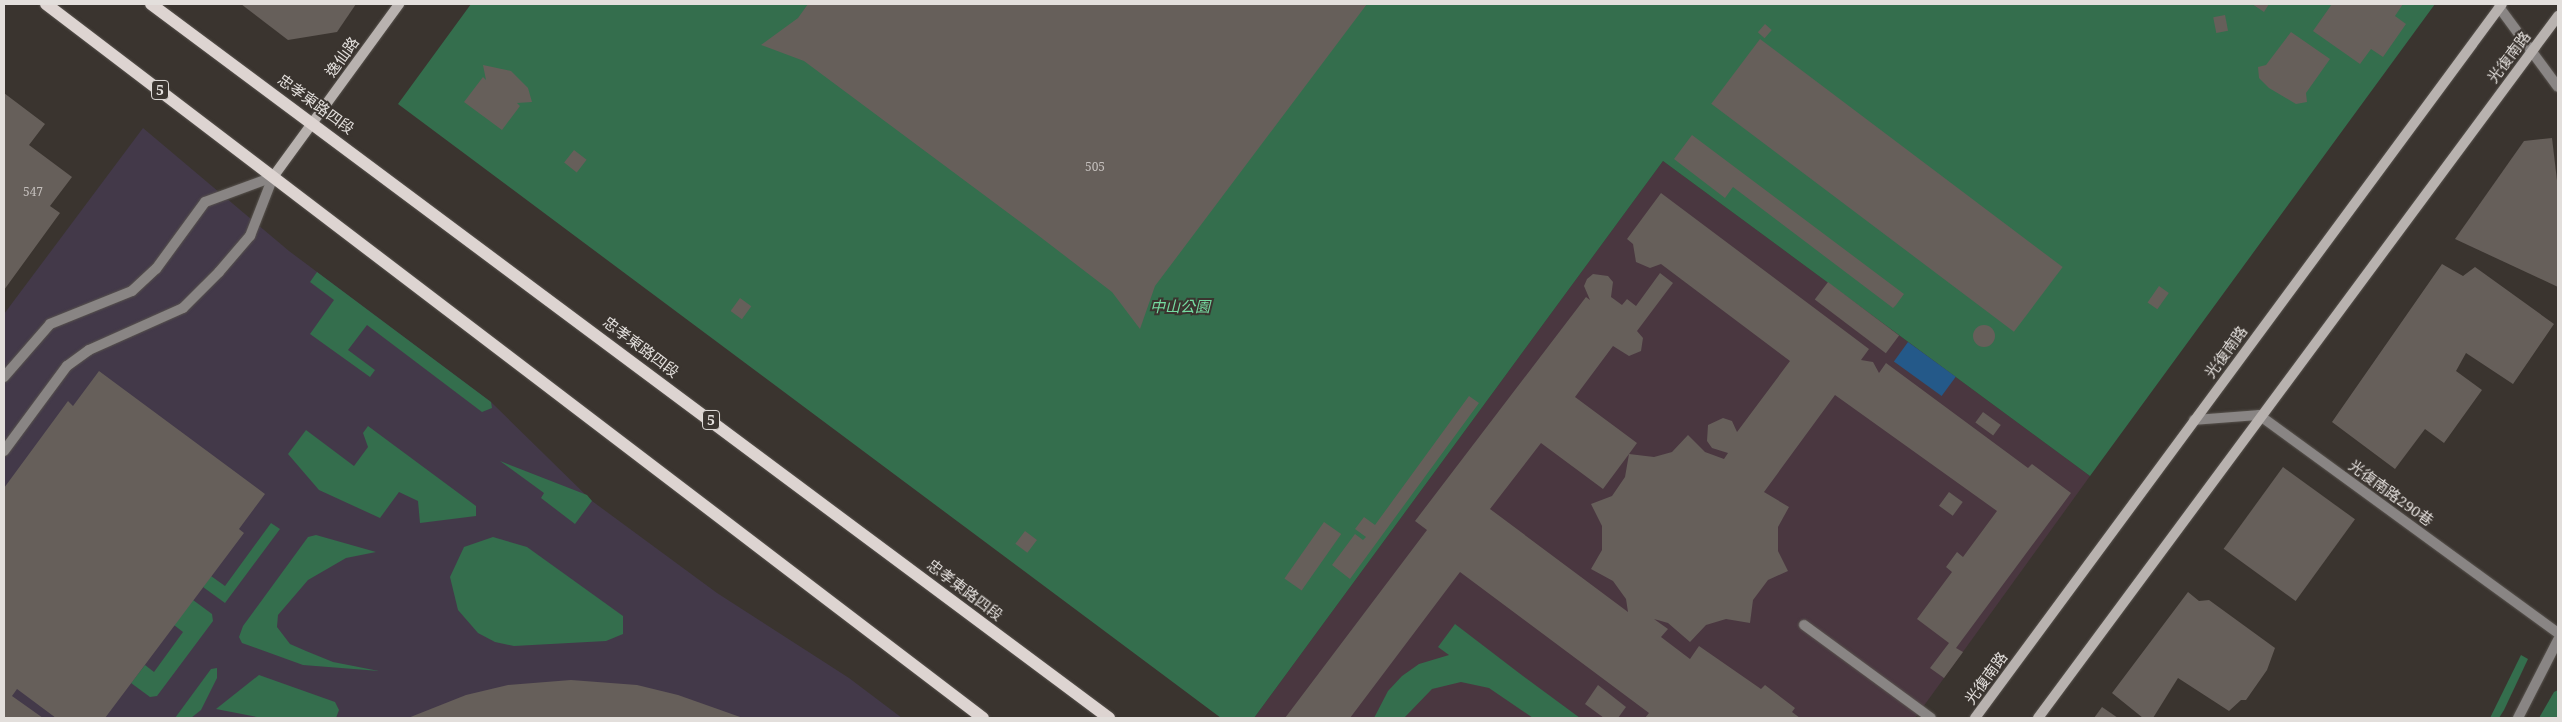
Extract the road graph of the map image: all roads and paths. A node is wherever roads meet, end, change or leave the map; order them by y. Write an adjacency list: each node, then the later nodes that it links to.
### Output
1 (46, 4): 9 (main road, 5)
2 (151, 4): 8 (main road, 忠孝東路四段 / 5)
3 (399, 4): 8 (main road, 逸仙路)
4 (2500, 6): 6 (street); 12 (main road, 光復南路)
5 (2558, 16): 6 (main road, 光復南路)
6 (2532, 52): 7 (street); 11 (main road, 光復南路)
7 (2558, 87)
8 (312, 122): 9 (main road, 逸仙路); 18 (main road, 忠孝東路四段 / 5)
9 (273, 177): 10 (street); 13 (street); 17 (main road, 5)
10 (4, 377)
11 (2259, 415): 12 (street); 15 (street, 光復南路290巷); 21 (main road, 光復南路)
12 (2194, 420): 20 (main road, 光復南路)
13 (4, 451)
14 (1804, 625): 19 (street)
15 (2558, 633)
16 (2558, 640): 22 (street)
17 (983, 718)
18 (1109, 718)
19 (1931, 718)
20 (1975, 718)
21 (2038, 718)
22 (2518, 718)

